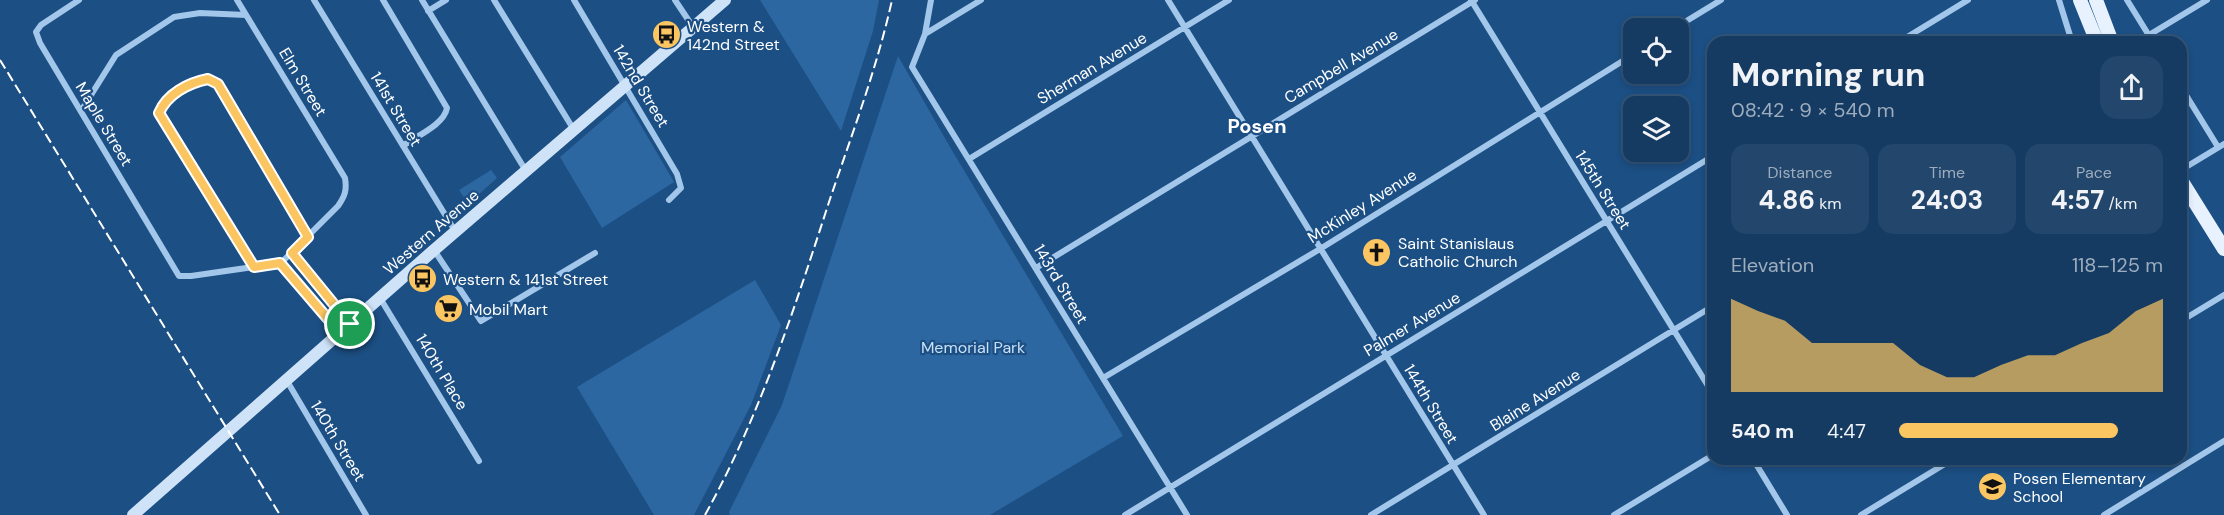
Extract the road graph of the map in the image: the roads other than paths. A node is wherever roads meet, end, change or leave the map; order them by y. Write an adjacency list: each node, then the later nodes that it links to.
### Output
1 (79, 0): 37 (street, Maple Street)
2 (237, 0): 24 (street, Elm Street)
3 (314, 0): 42 (street, 141st Street)
4 (383, 0): 42 (street)
5 (422, 0): 23 (street)
6 (446, 0): 23 (street)
7 (494, 0): 39 (street)
8 (574, 0): 35 (street, 142nd Street)
9 (675, 0): 27 (street)
10 (724, 0): 27 (main road, Western Avenue)
11 (931, 0): 28 (street)
12 (981, 0): 28 (street)
13 (1168, 0): 26 (street, 144th Street)
14 (1229, 0): 26 (street, Sherman Avenue)
15 (1721, 0): 25 (street)
16 (1968, 0): 30 (street)
17 (2060, 0): 31 (street)
18 (2080, 0): 32 (main road)
19 (2096, 0): 33 (main road)
20 (2127, 0): 29 (street)
21 (2207, 0): 29 (street)
22 (1472, 1): 38 (street, 145th Street); 40 (street, Campbell Avenue)
23 (428, 11): 46 (street)
24 (246, 15): 37 (street); 51 (street, Elm Street)
25 (1689, 19)
26 (1184, 27): 40 (street, 144th Street); 43 (street, Sherman Avenue)
27 (693, 28): 35 (main road, Western Avenue)
28 (925, 34): 43 (street, 143rd Street)
29 (2149, 35)
30 (1909, 36)
31 (2070, 36)
32 (2095, 36)
33 (2110, 36)
34 (1623, 61): 38 (street, McKinley Avenue)
35 (626, 87): 39 (main road, Western Avenue); 48 (street, 142nd Street)
36 (2187, 96): 41 (street)
37 (81, 111): 58 (street, Maple Street)
38 (1539, 112): 49 (street, 145th Street); 52 (street, McKinley Avenue)
39 (575, 130): 46 (main road, Western Avenue)
40 (1251, 136): 52 (street, 144th Street); 59 (street, Campbell Avenue)
41 (2221, 145): 45 (street)
42 (403, 146): 50 (street, 141st Street)
43 (969, 159): 59 (street, 143rd Street)
44 (1707, 160): 49 (street, Palmer Avenue)
45 (2187, 166)
46 (526, 171): 50 (main road, Western Avenue)
47 (2187, 190): 53 (main road)
48 (669, 200)
49 (1606, 221): 65 (street, 145th Street); 67 (street, Palmer Avenue)
50 (455, 232): 54 (main road, Western Avenue)
51 (308, 237): 55 (street); 58 (street)
52 (1320, 249): 67 (street, 144th Street); 68 (street, McKinley Avenue)
53 (2224, 249)
54 (434, 250): 56 (street); 61 (main road, Western Avenue)
55 (292, 253): 57 (street); 64 (street)
56 (595, 253)
57 (280, 263): 58 (street); 66 (street)
58 (254, 267)
59 (1036, 268): 68 (street, 143rd Street)
60 (2224, 295): 63 (street)
61 (380, 298): 64 (main road, Western Avenue); 73 (street, 140th Place)
62 (1707, 310): 65 (street, Blaine Avenue)
63 (2187, 317)
64 (350, 324): 66 (main road, Western Avenue)
65 (1674, 330): 70 (street, 145th Street); 78 (street, Blaine Avenue)
66 (340, 333): 69 (main road, Western Avenue)
67 (1386, 356): 78 (street, 144th Street); 79 (street, Palmer Avenue)
68 (1103, 378): 79 (street, 143rd Street)
69 (286, 381): 80 (main road, Western Avenue); 81 (street, 140th Street)
70 (1707, 384)
71 (2224, 441): 74 (street)
72 (1707, 459): 86 (street)
73 (479, 461)
74 (2187, 464)
75 (1757, 465): 87 (street)
76 (1943, 465): 88 (street)
77 (2185, 465): 89 (street)
78 (1453, 466): 84 (street, Blaine Avenue); 85 (street, 144th Street)
79 (1171, 487): 82 (street, Palmer Avenue); 83 (street, 143rd Street)
80 (134, 515)
81 (366, 515)
82 (1125, 515)
83 (1187, 515)
84 (1371, 515)
85 (1484, 515)
86 (1614, 515)
87 (1787, 515)
88 (1861, 515)
89 (2104, 515)

